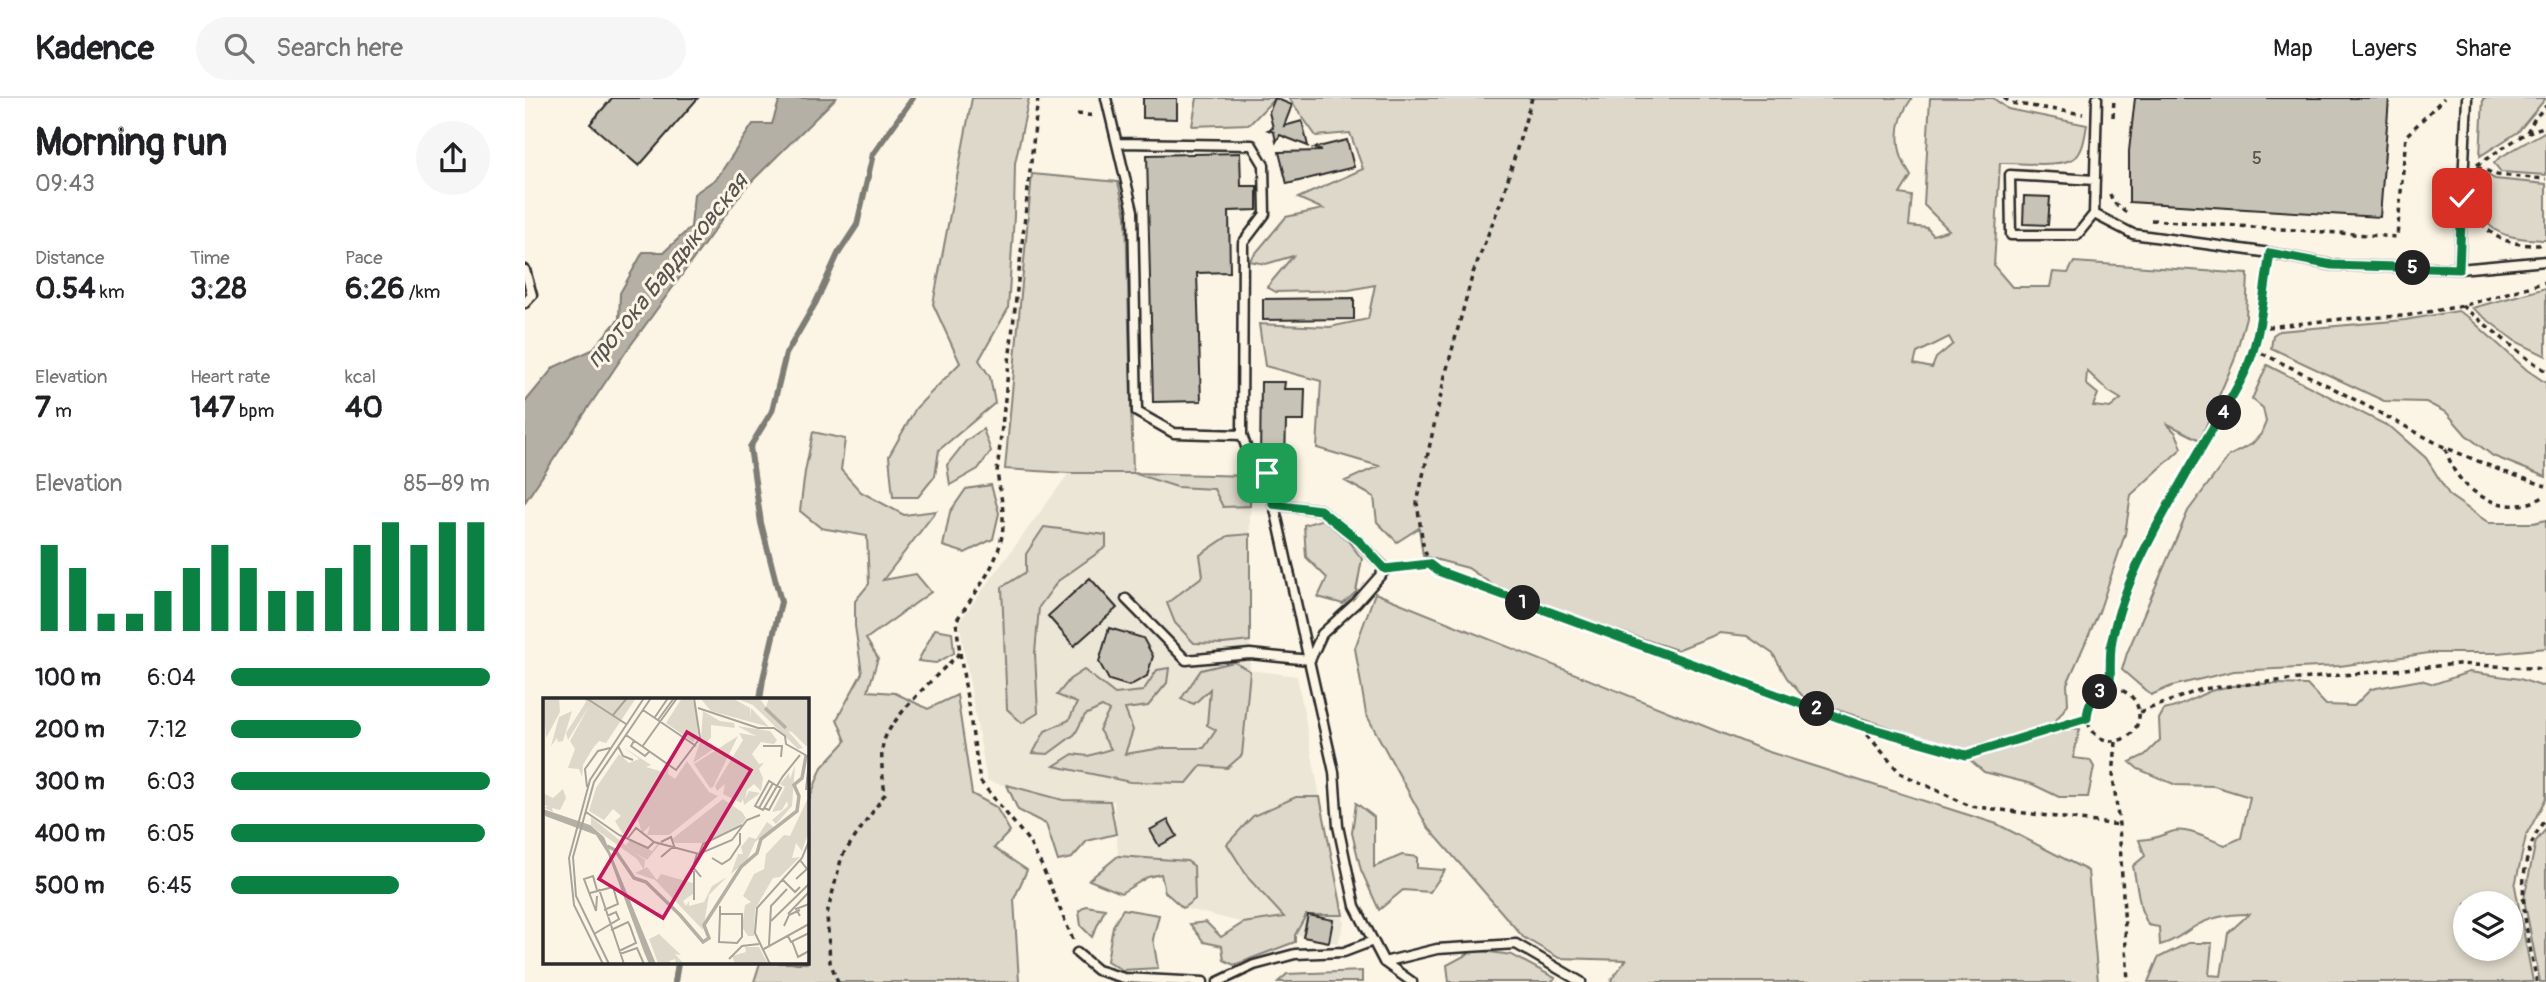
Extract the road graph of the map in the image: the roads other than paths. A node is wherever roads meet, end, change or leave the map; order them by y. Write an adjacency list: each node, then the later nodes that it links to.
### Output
1 (1106, 98): 4 (lane)
2 (2098, 98): 5 (lane)
3 (2467, 98): 8 (lane)
4 (1119, 144): 11 (lane); 11 (lane)
5 (2095, 180): 6 (lane); 6 (lane)
6 (2094, 214): 8 (lane)
7 (2546, 261): 8 (lane)
8 (2459, 269)
9 (525, 270): 10 (lane)
10 (525, 303)
11 (1242, 435): 12 (lane)
12 (1273, 504): 14 (lane); 14 (lane)
13 (1126, 600): 14 (lane)
14 (1310, 660): 15 (lane)
15 (1373, 941): 17 (lane); 19 (lane)
16 (1077, 953): 18 (lane)
17 (1384, 962): 20 (lane); 21 (lane)
18 (1203, 982)
19 (1218, 982)
20 (1412, 982)
21 (1581, 982)

